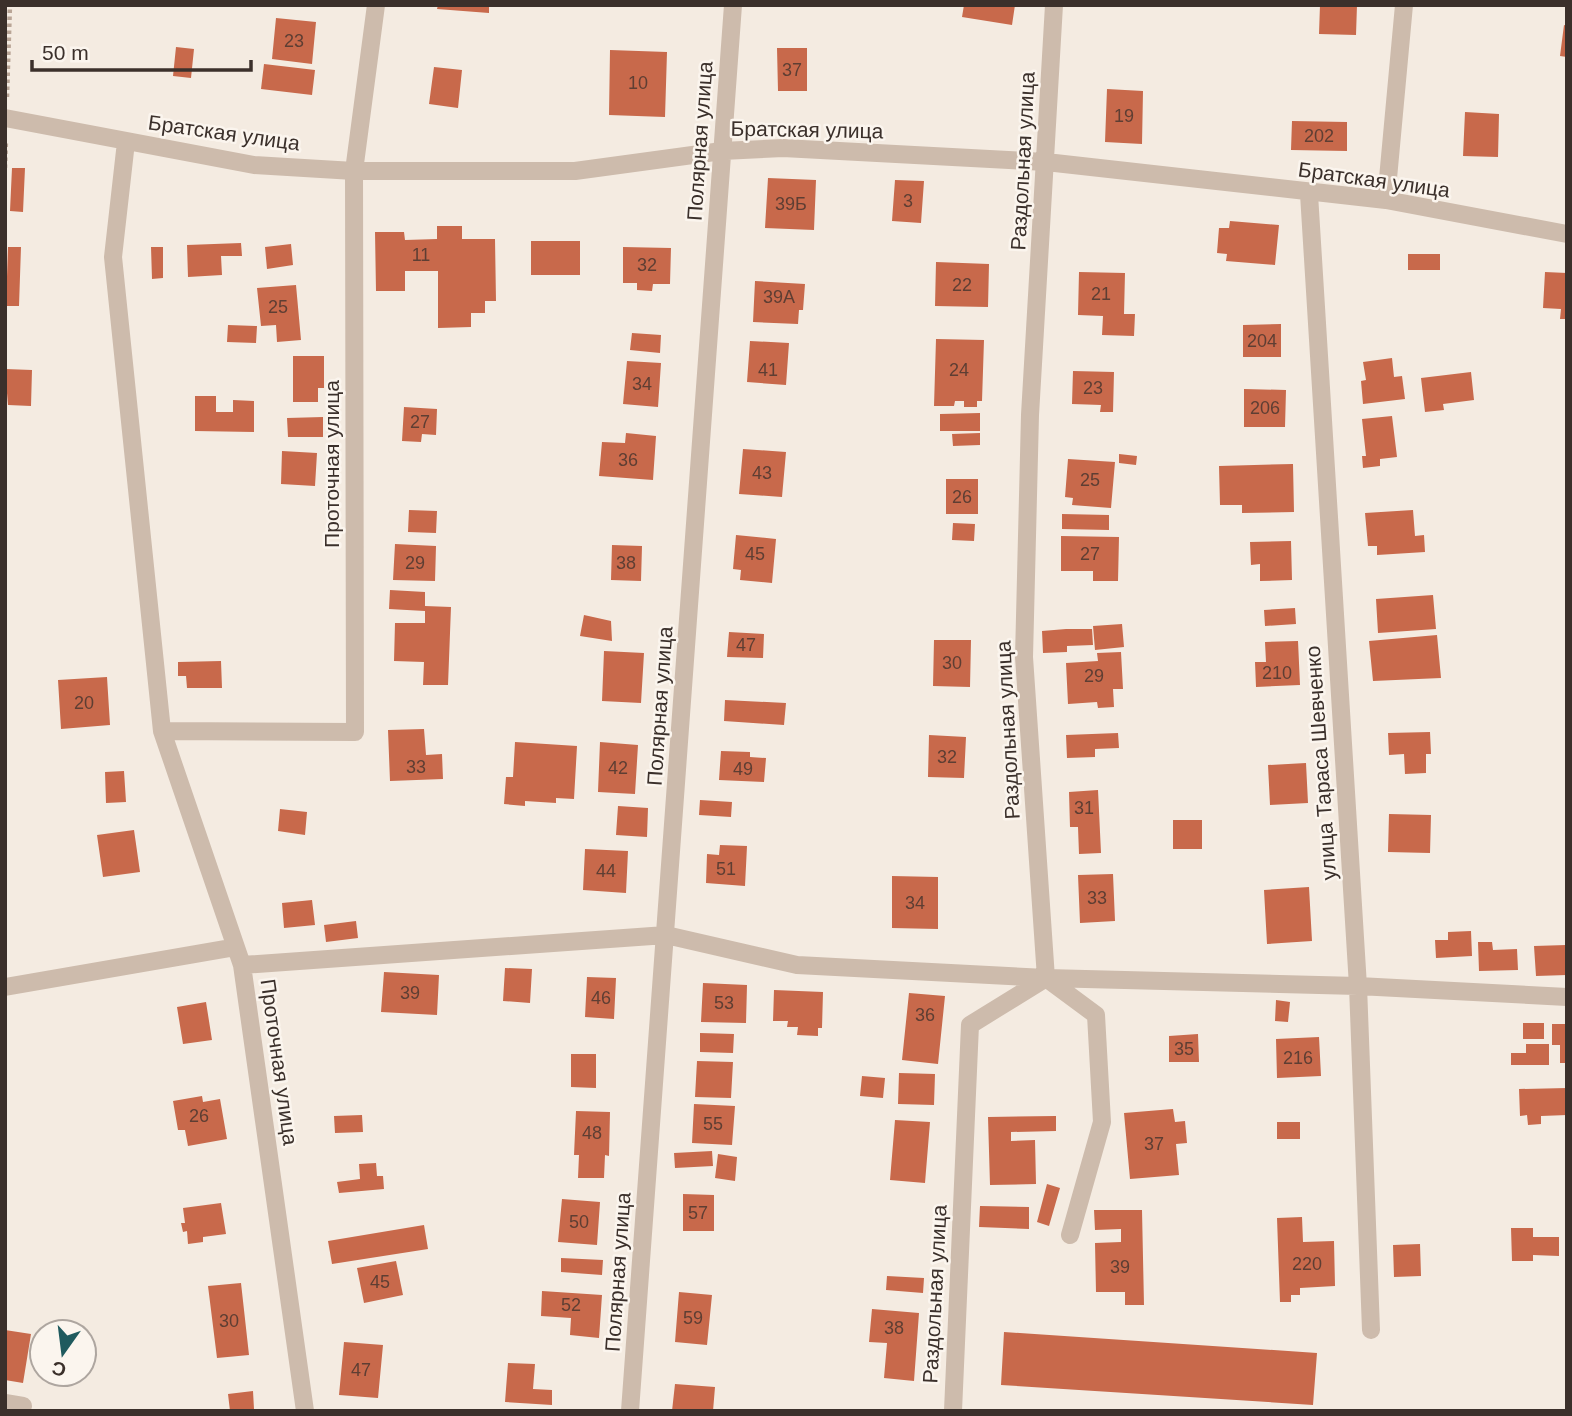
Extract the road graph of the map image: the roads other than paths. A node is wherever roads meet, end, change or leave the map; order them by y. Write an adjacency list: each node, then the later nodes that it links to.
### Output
1 (376, 5): 9 (street, Проточная улица)
2 (733, 5): 7 (street, Полярная улица)
3 (1054, 5): 8 (street, Раздольная улица)
4 (1404, 5): 11 (street)
5 (6, 118): 6 (street, Братская улица)
6 (126, 142): 9 (street, Братская улица); 13 (street, Проточная улица)
7 (722, 151): 8 (street, Братская улица); 9 (street, Братская улица); 14 (street, Полярная улица)
8 (1046, 162): 10 (street, Братская улица); 17 (street, Раздольная улица)
9 (354, 171): 13 (street, Проточная улица)
10 (1309, 194): 11 (street, Братская улица); 18 (street, улица Тараса Шевченко)
11 (1386, 200): 12 (street, Братская улица)
12 (1567, 234)
13 (162, 731): 15 (street, Проточная улица)
14 (666, 935): 16 (street); 17 (street); 24 (street, Полярная улица)
15 (236, 947): 16 (street, Проточная улица); 19 (street)
16 (242, 965): 23 (street, Проточная улица)
17 (1046, 978): 18 (street); 21 (street); 25 (street, Раздольная улица)
18 (1358, 986): 20 (street); 22 (street, улица Тараса Шевченко)
19 (5, 987)
20 (1567, 997)
21 (1070, 1235)
22 (1371, 1330)
23 (305, 1411)
24 (630, 1411)
25 (953, 1411)

